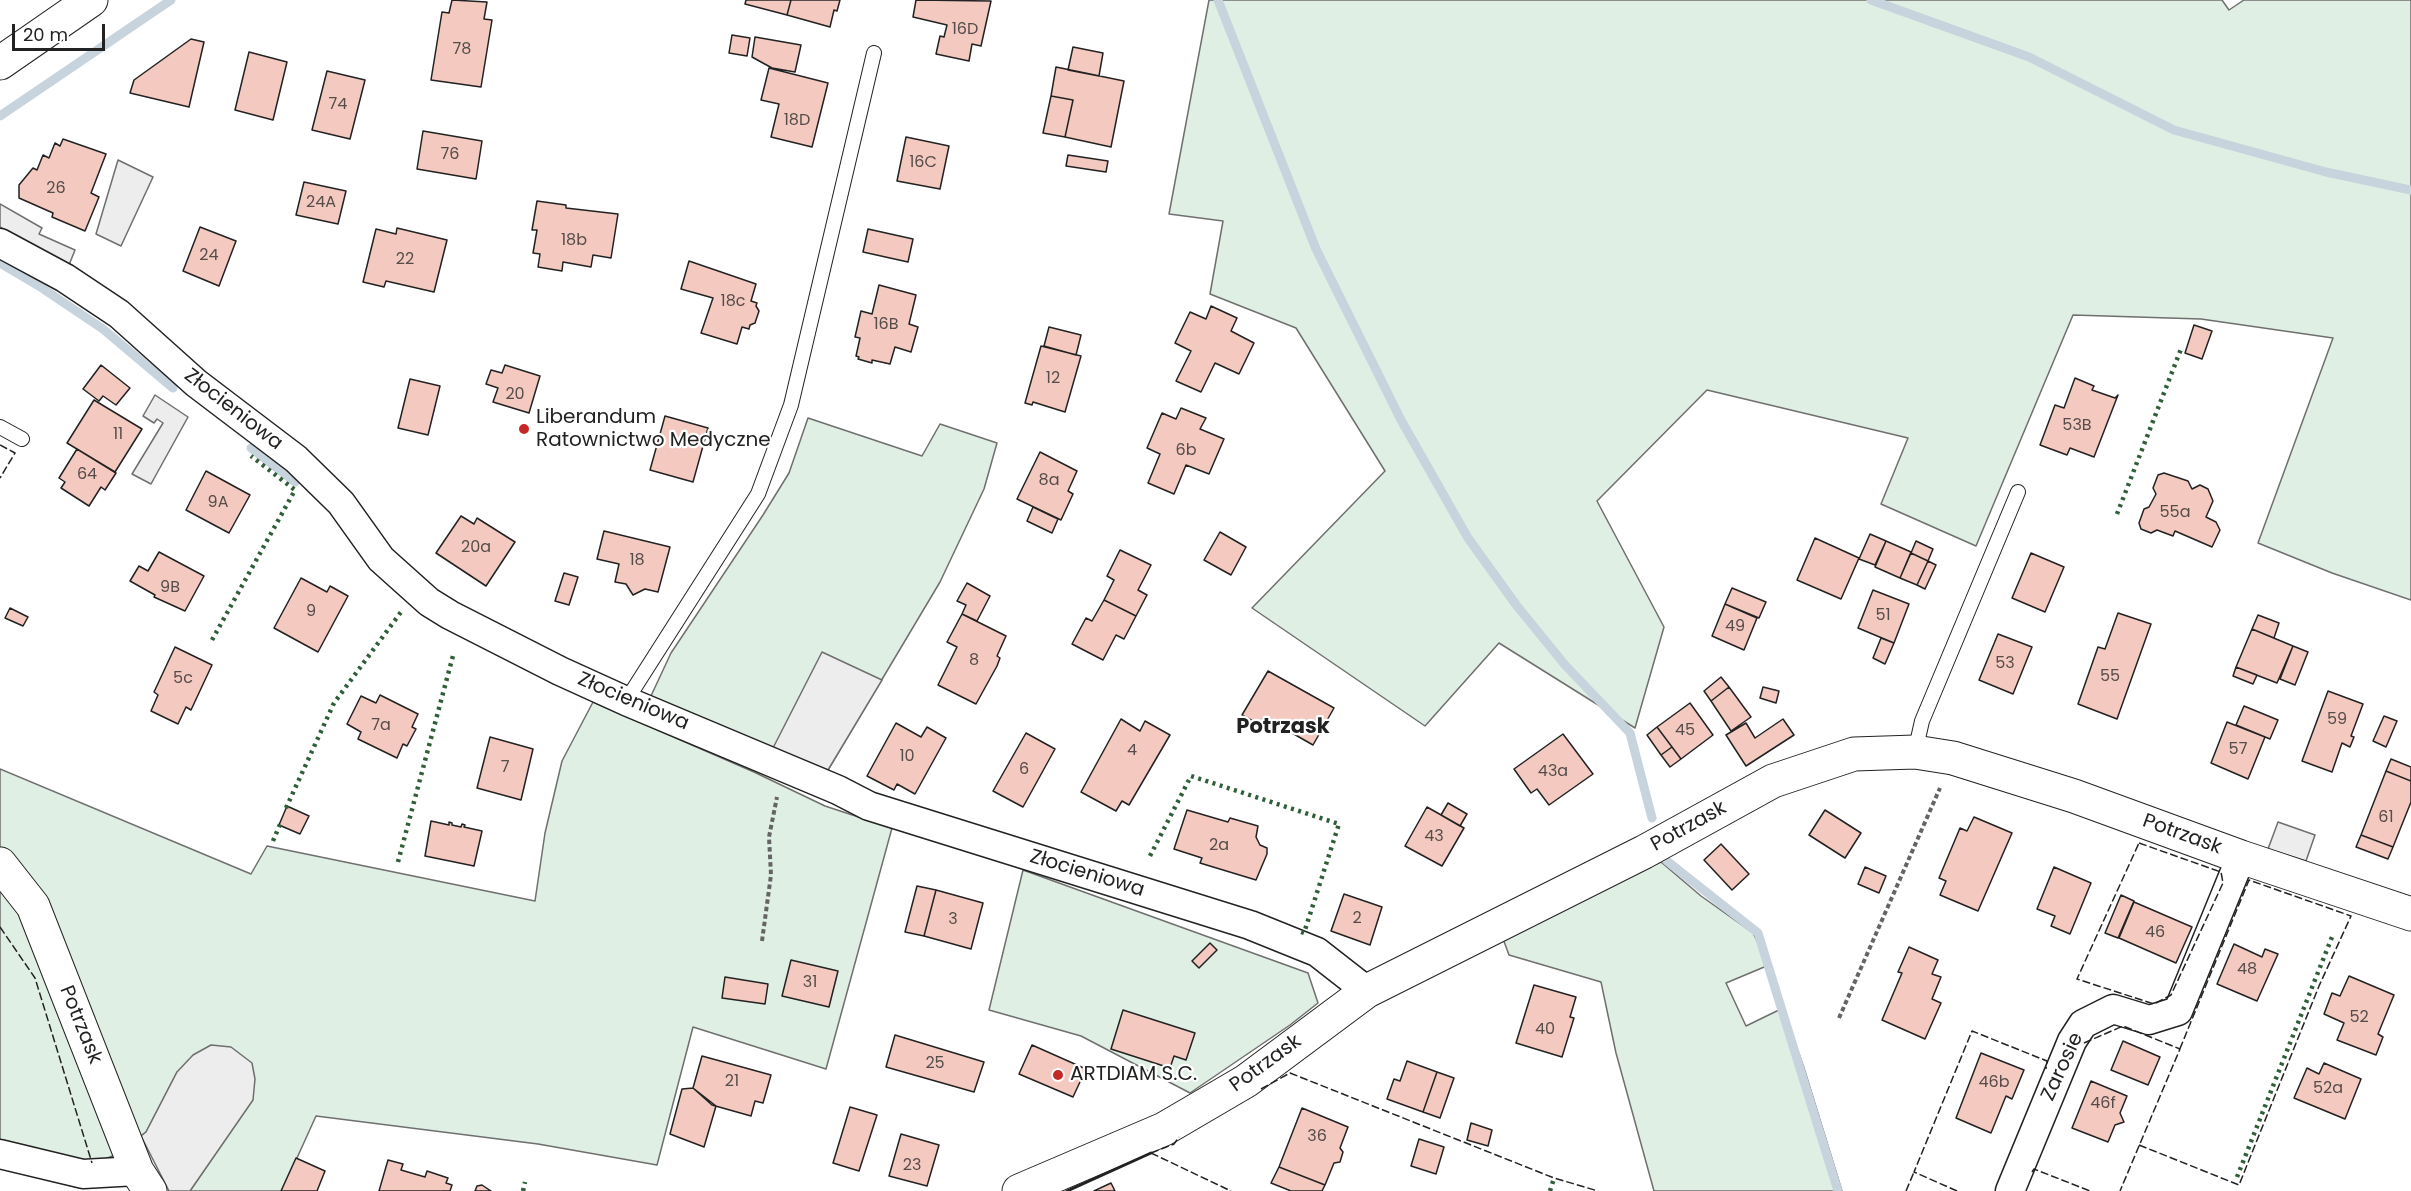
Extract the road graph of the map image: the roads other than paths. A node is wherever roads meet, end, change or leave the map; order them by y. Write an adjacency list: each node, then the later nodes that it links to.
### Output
1 (91, 0): 3 (street)
2 (874, 53): 8 (lane)
3 (0, 63)
4 (0, 243): 8 (street, Złocieniowa)
5 (0, 427): 6 (lane)
6 (22, 439)
7 (2018, 492): 9 (lane)
8 (626, 701): 13 (street, Złocieniowa)
9 (1915, 752): 10 (street, Potrzask); 13 (street, Potrzask)
10 (2241, 857): 12 (street, Potrzask); 17 (street, Zarosie)
11 (0, 864): 15 (street, Potrzask)
12 (2411, 914)
13 (1366, 991): 16 (street, Potrzask)
14 (0, 1154): 15 (street)
15 (144, 1181)
16 (1019, 1191)
17 (2010, 1191)

